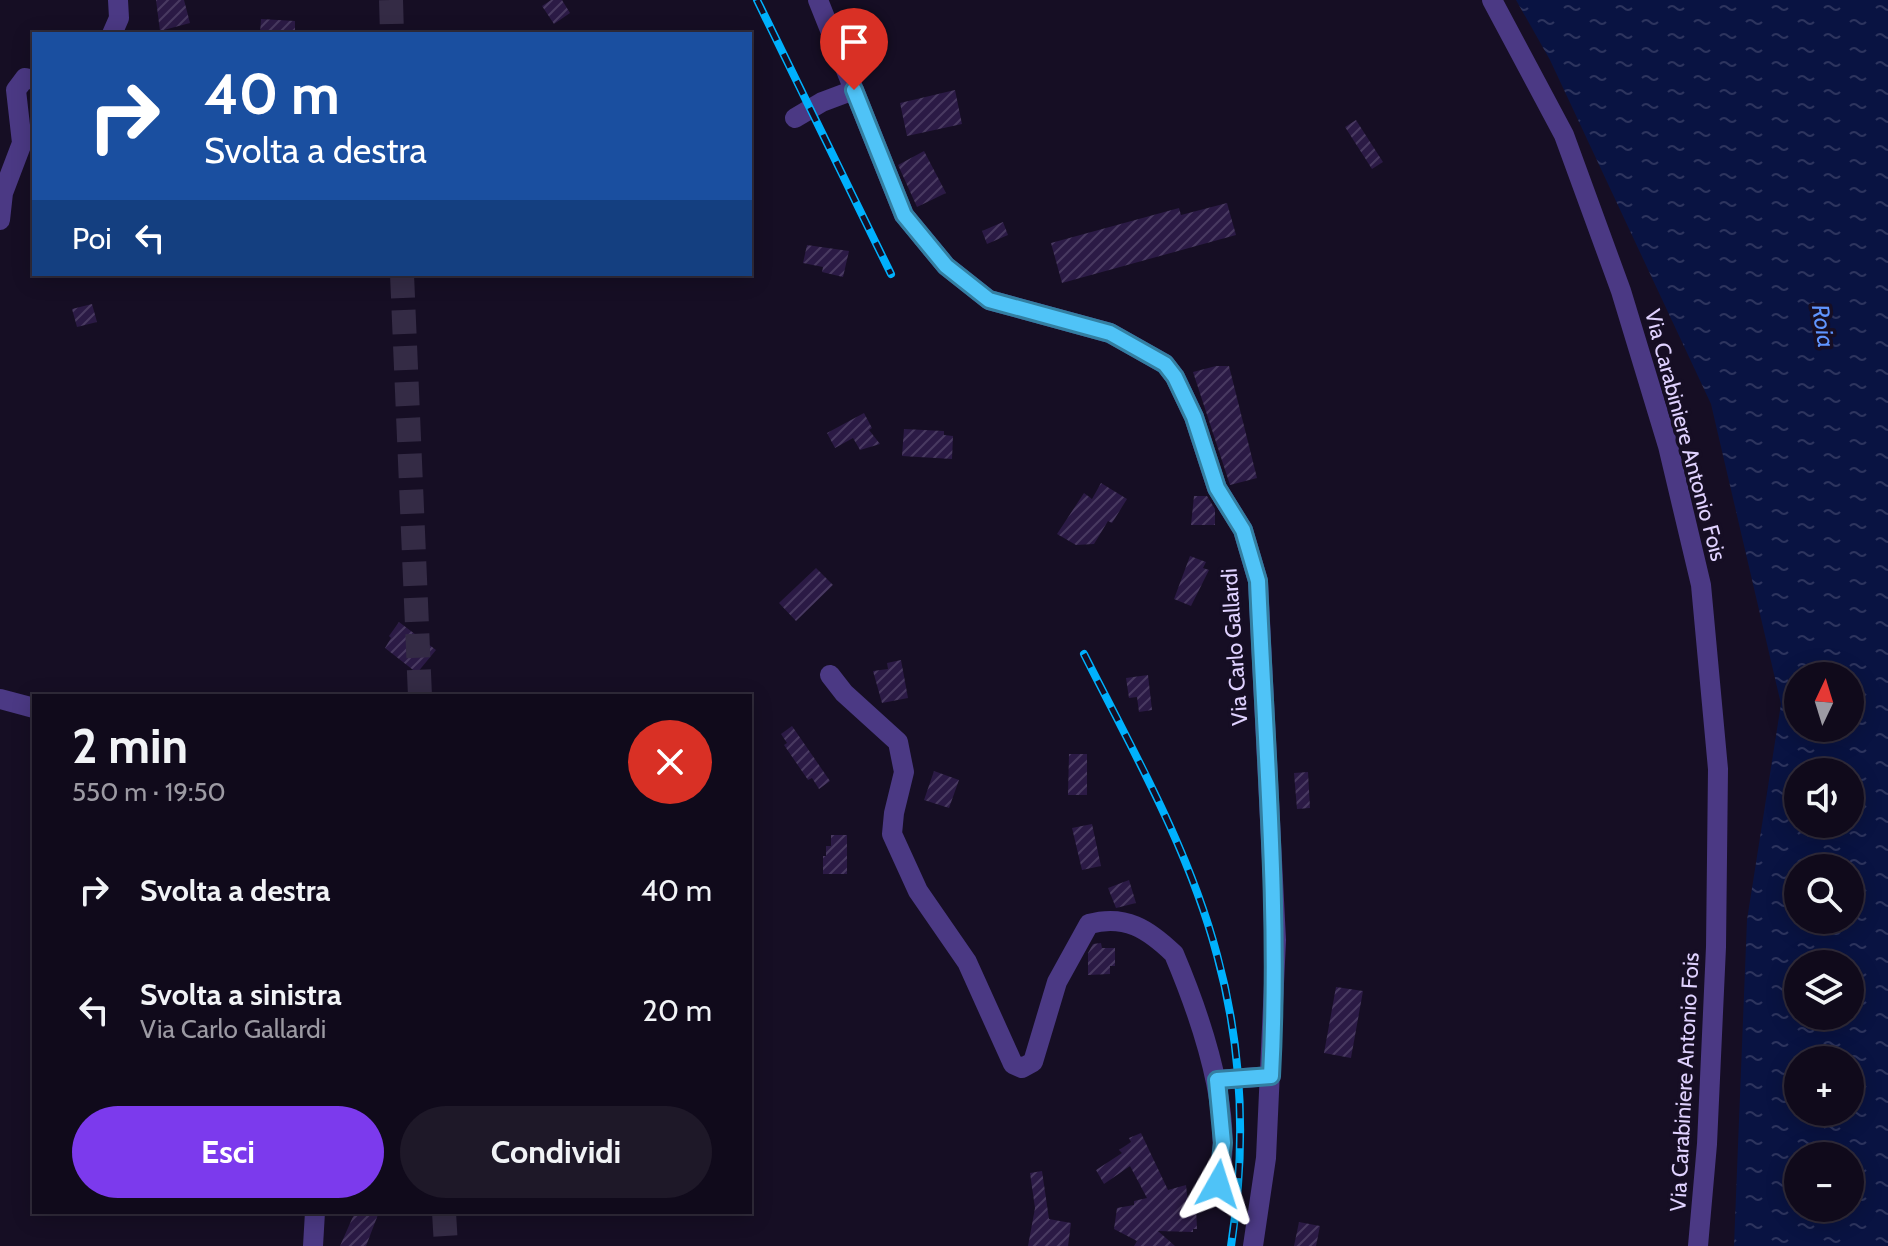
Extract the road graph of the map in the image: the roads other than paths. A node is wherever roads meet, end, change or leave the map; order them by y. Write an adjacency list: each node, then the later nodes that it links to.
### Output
1 (118, 0): 4 (street)
2 (818, 0): 6 (street, Via Carlo Gallardi)
3 (1492, 0): 18 (street, Via Carabiniere Antonio Fois)
4 (113, 32)
5 (32, 80): 8 (street)
6 (854, 90): 7 (street); 12 (street, Via Carlo Gallardi)
7 (795, 118)
8 (0, 220)
9 (830, 675): 13 (street)
10 (0, 699): 11 (street)
11 (32, 707)
12 (1271, 1076): 13 (street); 17 (street, Via Carlo Gallardi)
13 (1217, 1080): 14 (street)
14 (1218, 1184)
15 (315, 1214): 16 (street)
16 (313, 1246)
17 (1253, 1246)
18 (1698, 1246)

